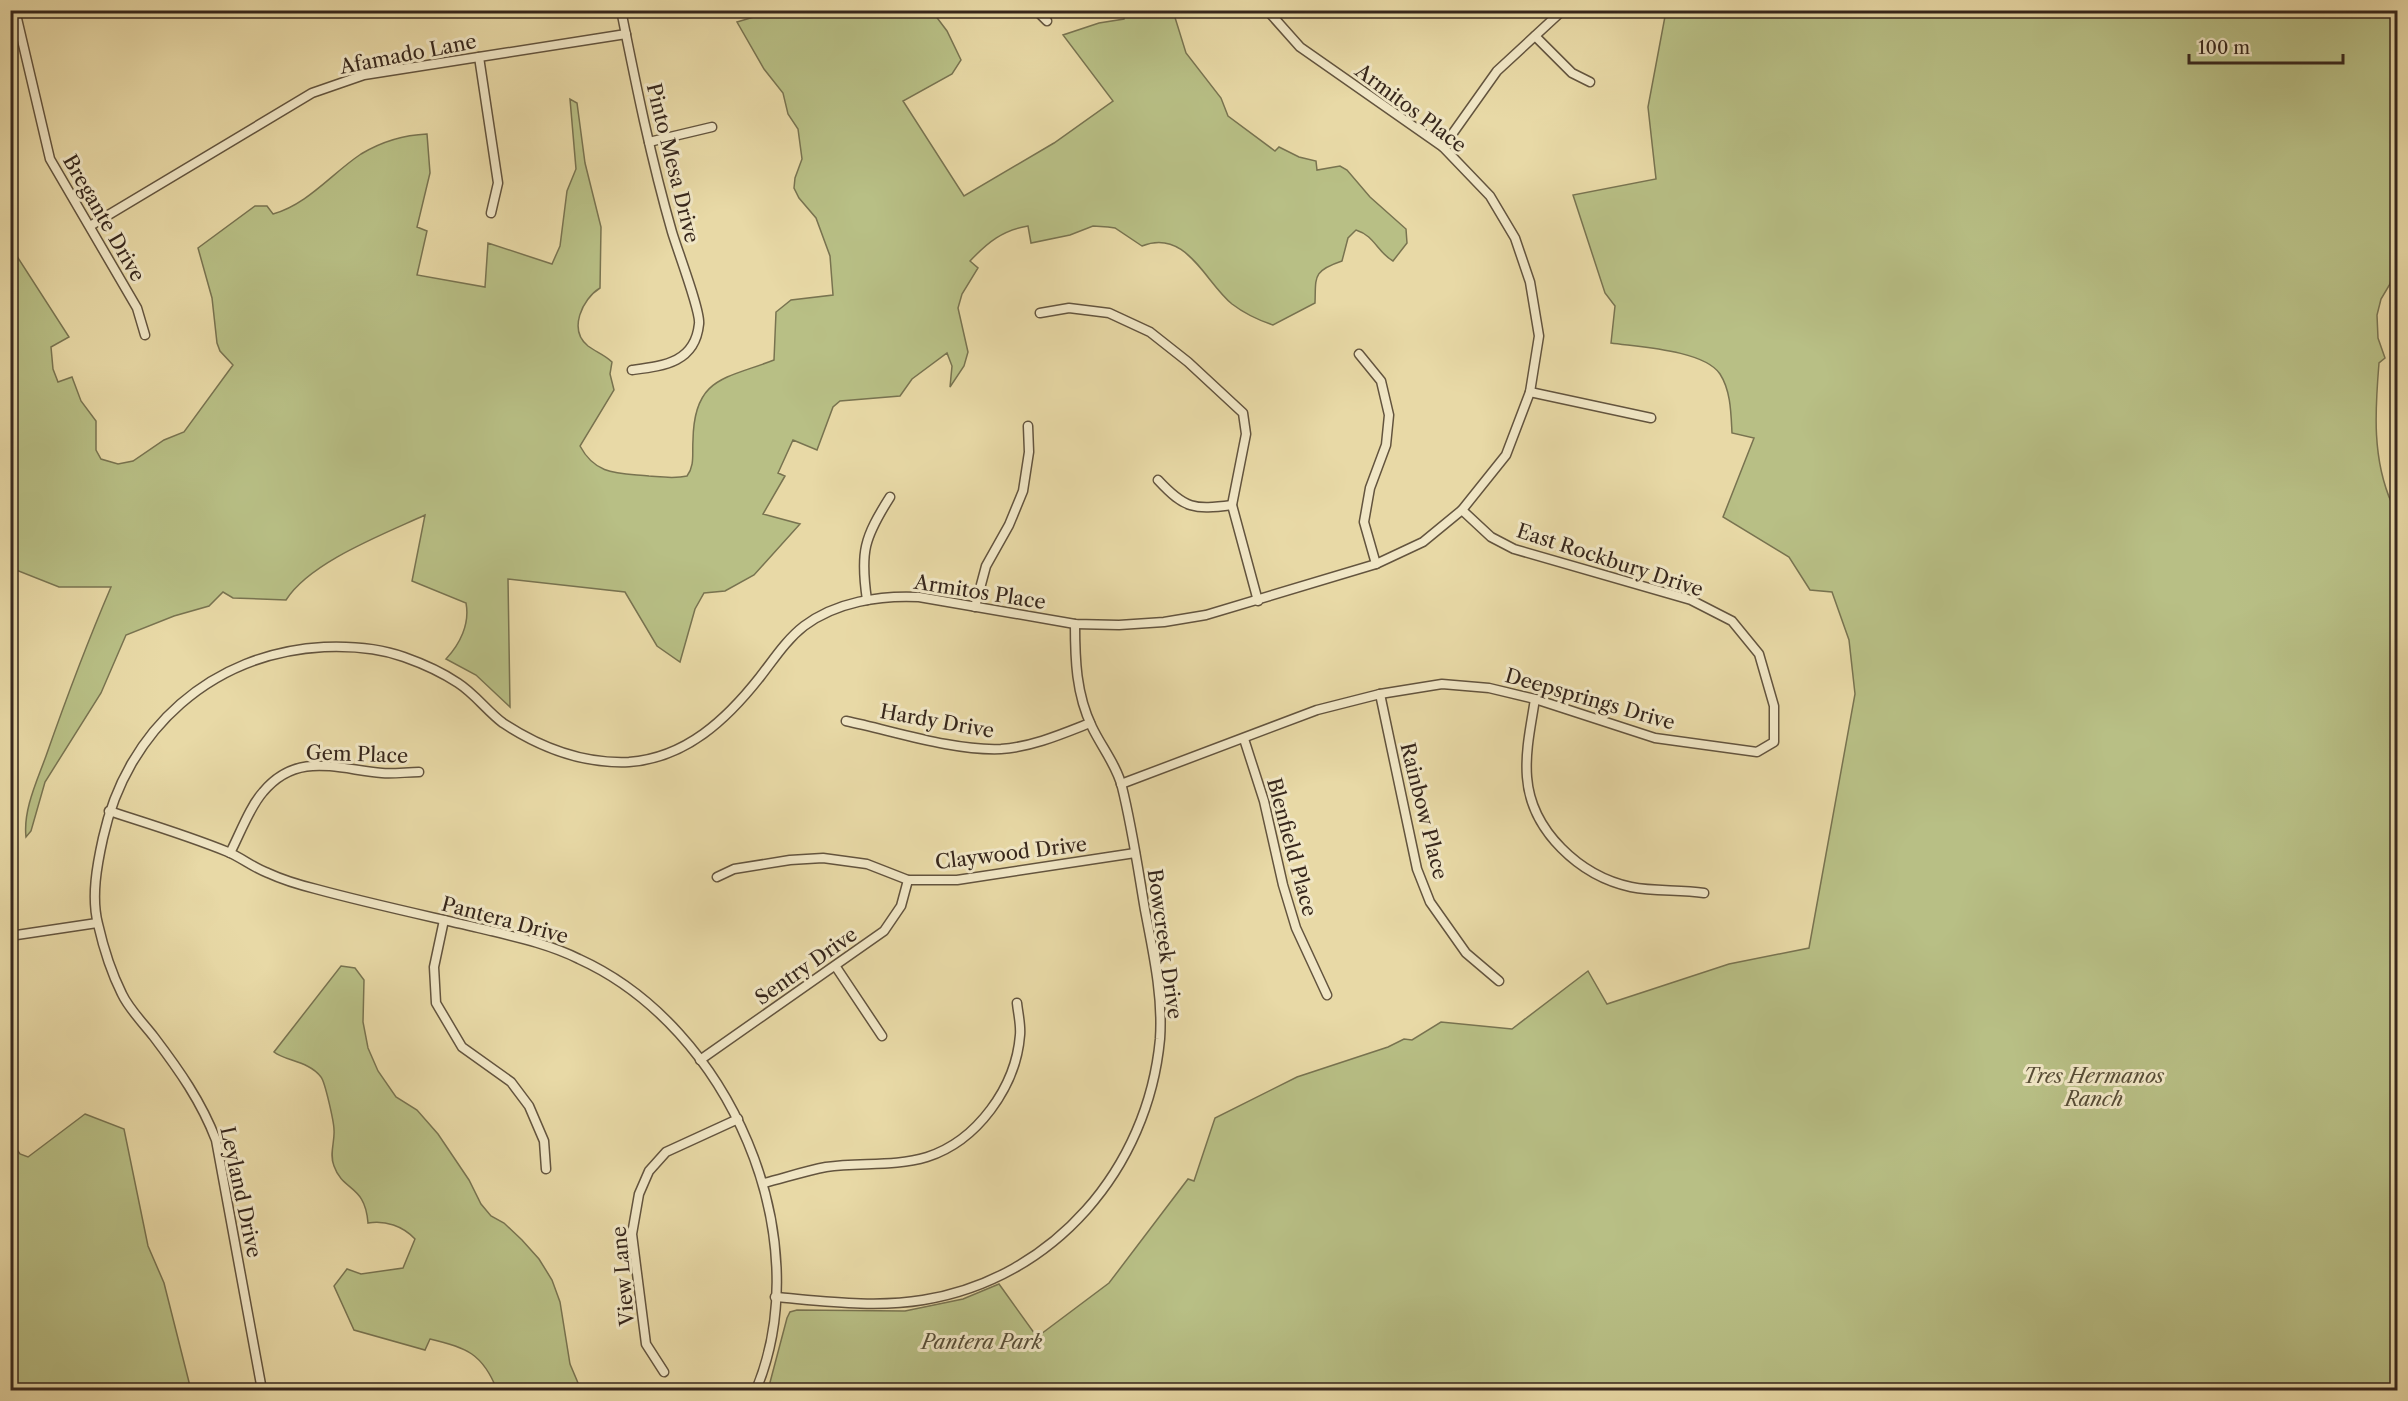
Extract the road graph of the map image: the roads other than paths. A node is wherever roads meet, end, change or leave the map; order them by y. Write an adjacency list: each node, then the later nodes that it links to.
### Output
1 (15, 10): 15 (street, Bregante Drive)
2 (621, 10): 7 (street, Pinto Mesa Drive)
3 (1036, 10): 6 (street)
4 (1267, 10): 13 (street, Armitos Place)
5 (1563, 10): 8 (street)
6 (1047, 21)
7 (626, 34): 9 (street, Afamado Lane); 12 (street, Pinto Mesa Drive)
8 (1535, 36): 10 (street); 13 (street)
9 (479, 57): 14 (street); 15 (street, Afamado Lane)
10 (1590, 82)
11 (712, 127): 12 (street)
12 (649, 142): 19 (street, Pinto Mesa Drive)
13 (1443, 147): 20 (street, Armitos Place)
14 (491, 213)
15 (90, 226): 17 (street, Bregante Drive)
16 (1040, 313): 25 (street)
17 (145, 335)
18 (1359, 354): 27 (street)
19 (632, 370)
20 (1530, 392): 21 (street); 26 (street, Armitos Place)
21 (1651, 418)
22 (1028, 426): 30 (street)
23 (1158, 480): 25 (street)
24 (890, 497): 28 (street)
25 (1232, 505): 29 (street)
26 (1462, 510): 27 (street, Armitos Place); 37 (street, East Rockbury Drive)
27 (1376, 564): 29 (street, Armitos Place)
28 (867, 600): 30 (street, Armitos Place); 40 (street, Armitos Place)
29 (1258, 601): 31 (street, Armitos Place)
30 (975, 608): 31 (street, Armitos Place)
31 (1075, 624): 35 (street, Bowcreek Drive)
32 (1380, 694): 33 (street, Deepsprings Drive); 36 (street, Deepsprings Drive); 50 (street, Rainbow Place)
33 (1536, 699): 37 (street, Deepsprings Drive); 45 (street)
34 (846, 721): 35 (street, Hardy Drive)
35 (1090, 723): 39 (street, Bowcreek Drive)
36 (1244, 739): 39 (street, Deepsprings Drive); 51 (street, Blenfield Place)
37 (1774, 742)
38 (419, 772): 41 (street, Gem Place)
39 (1121, 784): 42 (street, Bowcreek Drive)
40 (109, 811): 41 (street, Pantera Drive); 47 (street, Armitos Place)
41 (230, 853): 46 (street, Pantera Drive)
42 (1135, 853): 44 (street, Claywood Drive); 58 (street, Bowcreek Drive)
43 (717, 877): 44 (street, Claywood Drive)
44 (908, 880): 49 (street, Sentry Drive)
45 (1704, 893)
46 (444, 920): 54 (street, Pantera Drive); 56 (street)
47 (97, 923): 48 (street); 60 (street, Leyland Drive)
48 (10, 936)
49 (836, 967): 53 (street); 54 (street, Sentry Drive)
50 (1499, 981)
51 (1327, 995)
52 (1017, 1003): 57 (street)
53 (882, 1036)
54 (700, 1060): 55 (street, Pantera Drive)
55 (738, 1119): 57 (street, Pantera Drive); 59 (street, View Lane)
56 (546, 1169)
57 (764, 1183): 58 (street, Pantera Drive)
58 (775, 1297): 61 (street, Pantera Drive)
59 (664, 1372)
60 (262, 1390)
61 (756, 1390)

